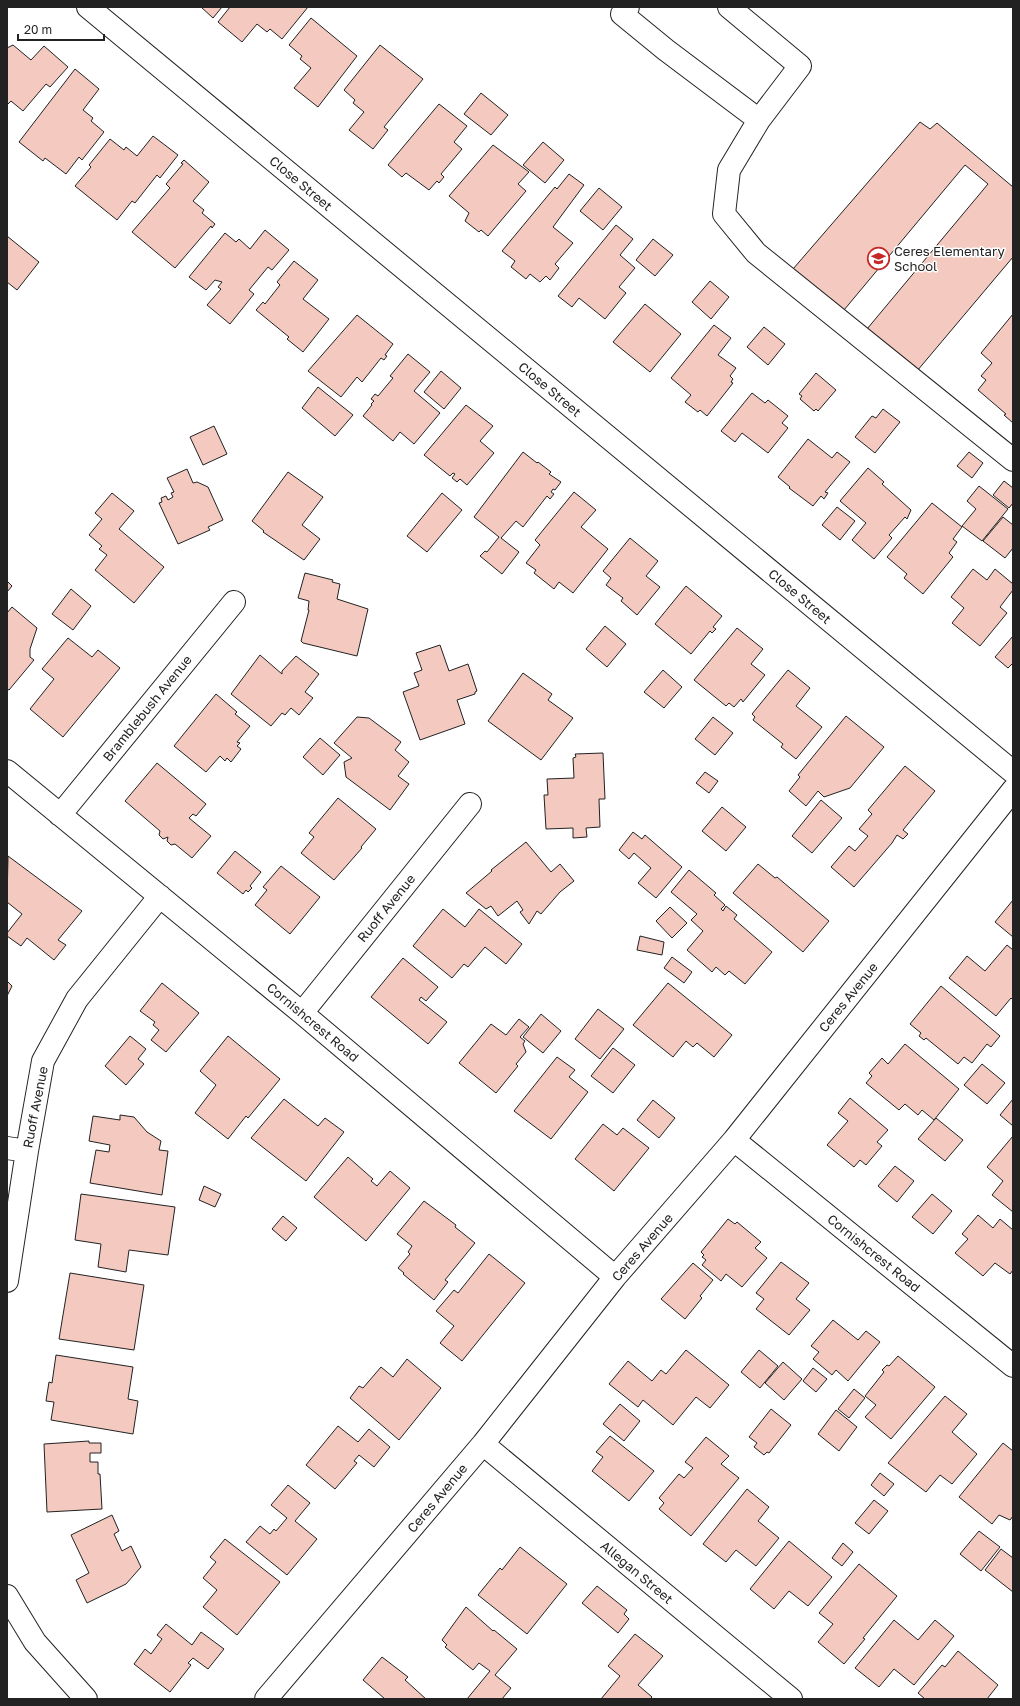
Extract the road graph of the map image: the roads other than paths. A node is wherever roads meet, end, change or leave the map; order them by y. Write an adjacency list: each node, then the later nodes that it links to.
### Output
1 (88, 7): 8 (street, Close Street)
2 (628, 7): 4 (street)
3 (729, 7): 4 (street)
4 (759, 120): 5 (street)
5 (1013, 460)
6 (234, 602): 11 (street, Bramblebush Avenue)
7 (7, 771): 11 (street, Cornishcrest Road)
8 (1013, 772)
9 (1013, 790): 14 (street, Ceres Avenue)
10 (470, 804): 13 (street, Ruoff Avenue)
11 (60, 815): 12 (street, Cornishcrest Road)
12 (160, 896): 13 (street, Cornishcrest Road); 15 (street, Ruoff Avenue)
13 (302, 1013): 16 (street, Cornishcrest Road)
14 (734, 1140): 16 (street, Ceres Avenue); 18 (street, Cornishcrest Road)
15 (17, 1149): 17 (street, Ruoff Avenue)
16 (615, 1277): 19 (street, Ceres Avenue)
17 (7, 1281)
18 (1011, 1359)
19 (483, 1444): 22 (street, Ceres Avenue); 23 (street, Allegan Street)
20 (7, 1596): 21 (street)
21 (86, 1699)
22 (266, 1699)
23 (791, 1699)

